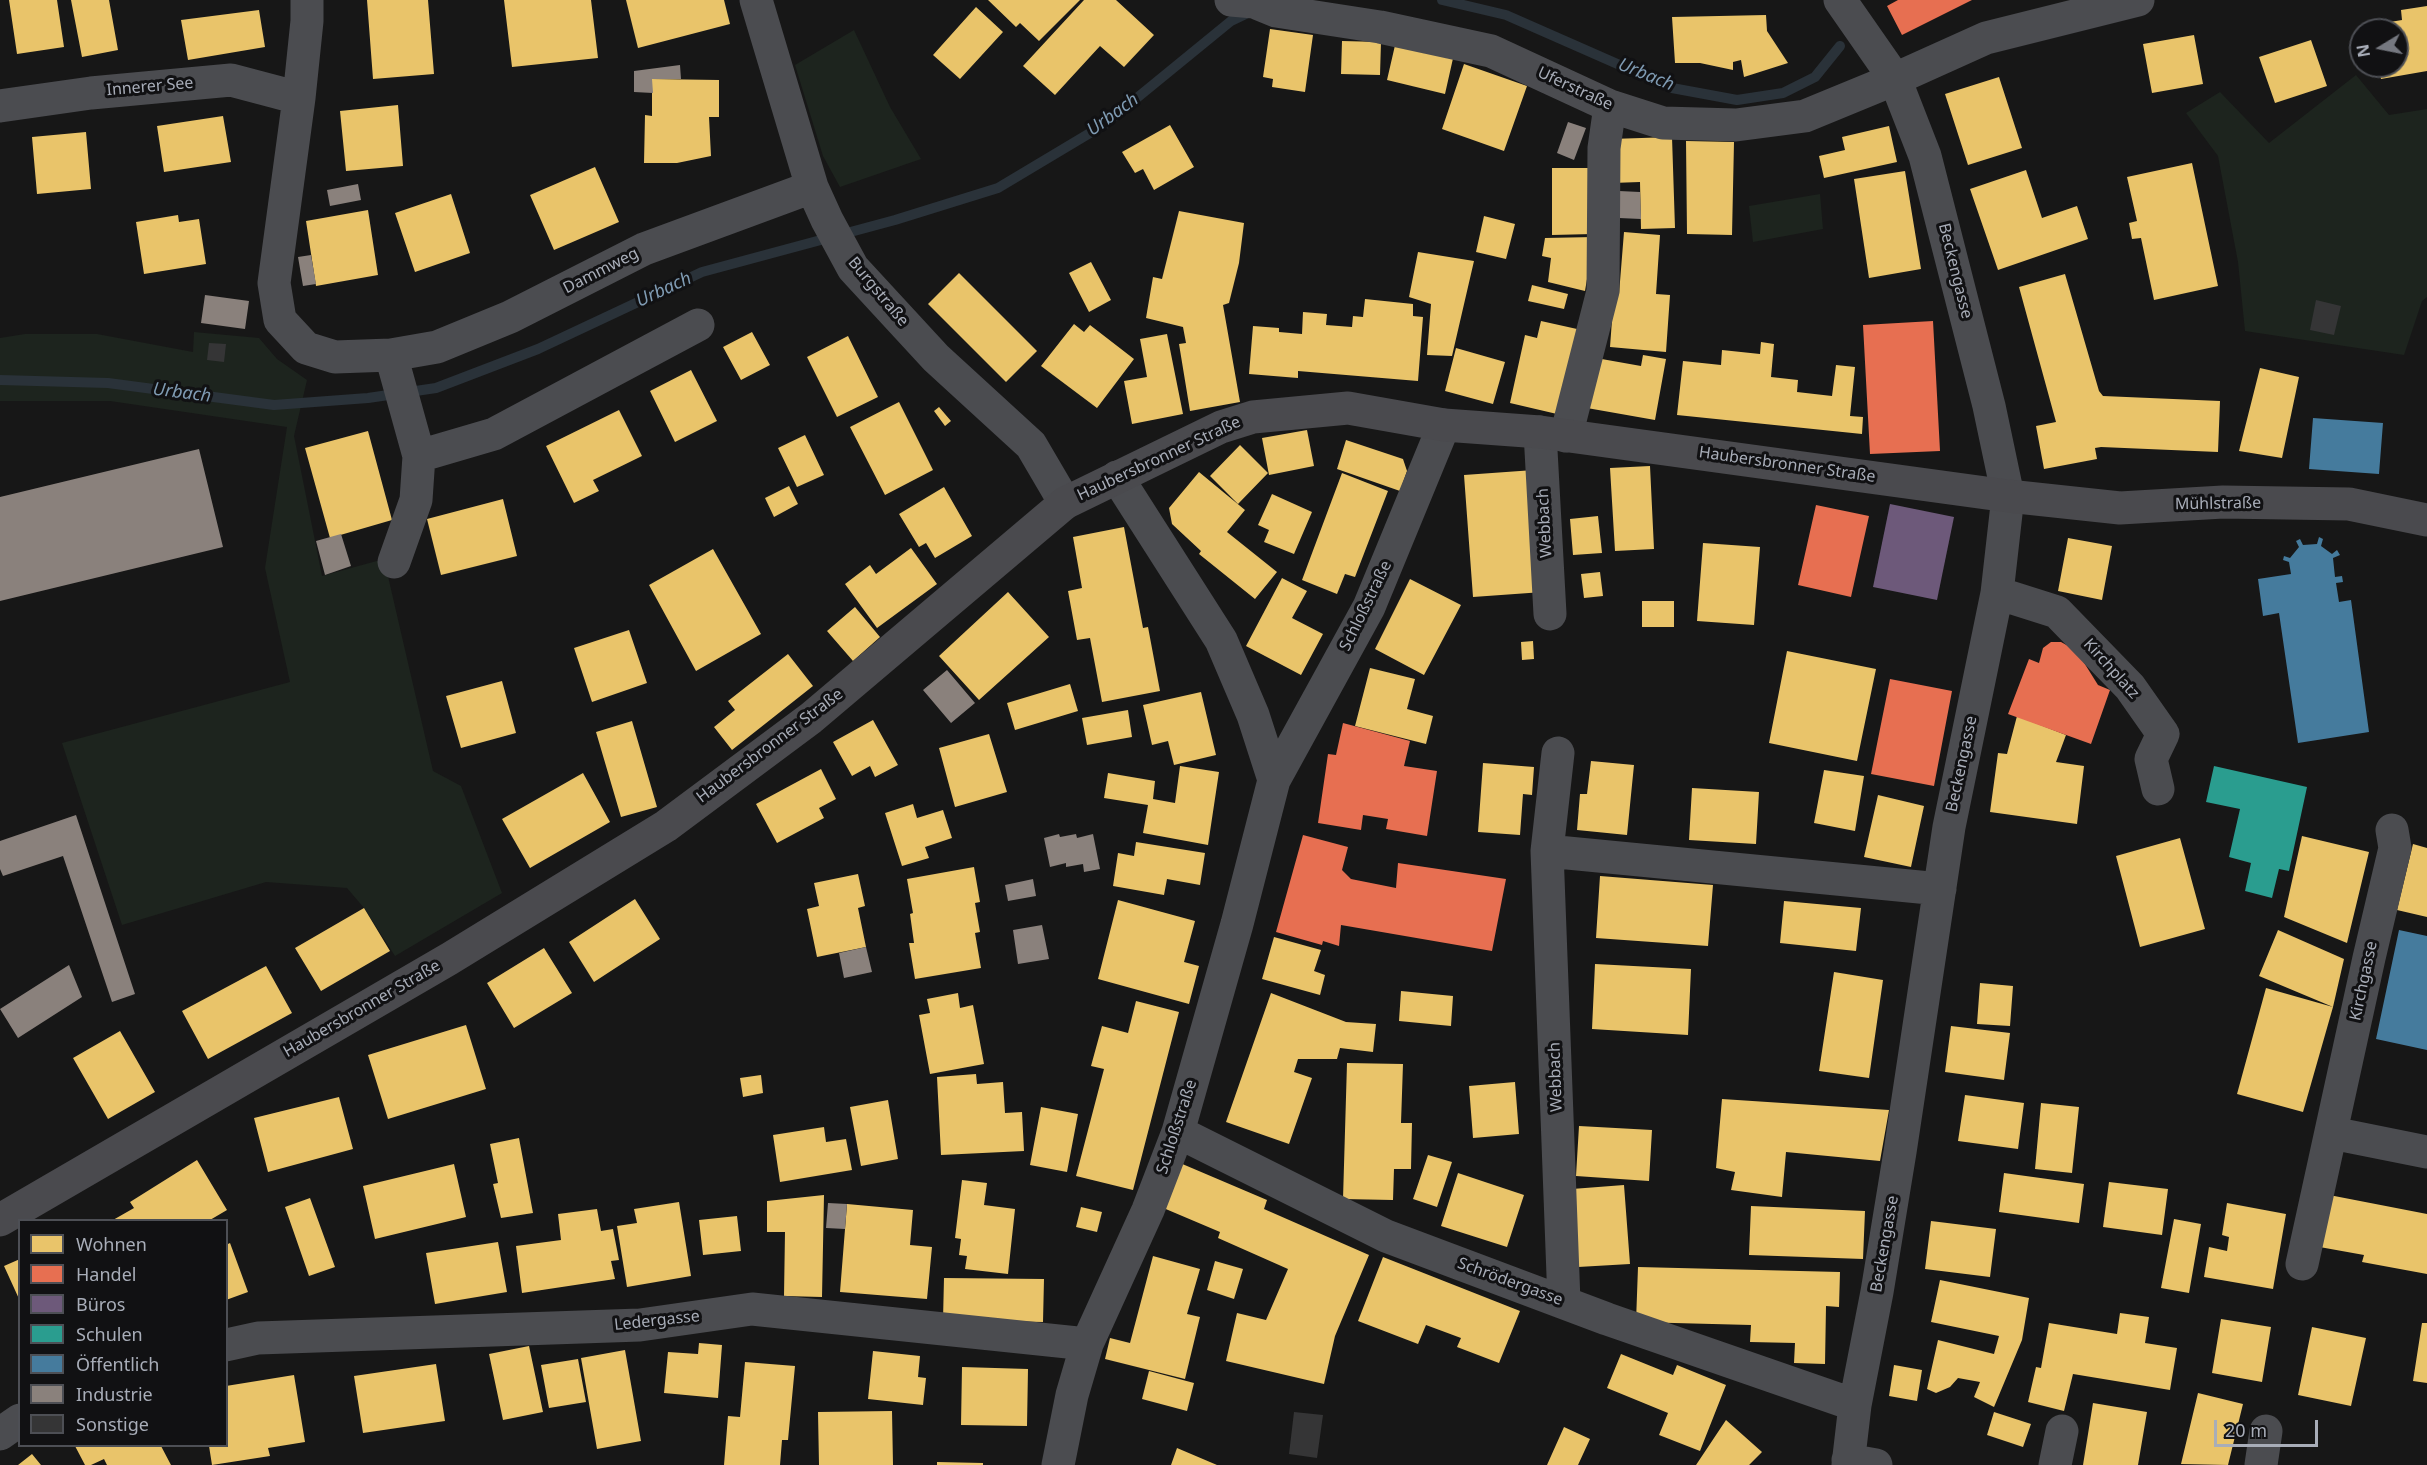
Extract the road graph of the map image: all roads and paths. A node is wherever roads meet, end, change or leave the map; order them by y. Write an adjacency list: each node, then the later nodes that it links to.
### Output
1 (307, 0): 7 (street, Dammweg)
2 (756, 0): 10 (street, Burgstraße)
3 (2138, 0): 6 (street, Uferstraße)
4 (1254, 3): 9 (street, Uferstraße)
5 (1843, 4): 6 (street, Beckengasse)
6 (1895, 79): 9 (street, Uferstraße); 17 (street, Beckengasse)
7 (299, 98): 8 (street, Innerer See); 12 (street, Dammweg)
8 (0, 106)
9 (1610, 106): 14 (street)
10 (812, 187): 12 (street, Dammweg); 18 (street, Burgstraße)
11 (698, 325): 15 (street)
12 (394, 366): 15 (street)
13 (1444, 426): 14 (street, Haubersbronner Straße); 16 (street, Haubersbronner Straße); 24 (street, Schloßstraße)
14 (1553, 434): 17 (street, Haubersbronner Straße); 22 (street, Webbach)
15 (419, 456): 20 (street)
16 (1117, 477): 18 (street, Haubersbronner Straße); 24 (street)
17 (2008, 496): 19 (street, Mühlstraße); 21 (street, Beckengasse)
18 (1065, 503): 32 (street, Haubersbronner Straße)
19 (2427, 520)
20 (394, 562)
21 (1997, 593): 25 (street, Kirchplatz); 28 (street, Beckengasse)
22 (1550, 615)
23 (1558, 753): 27 (street, Webbach)
24 (1274, 780): 29 (street, Schloßstraße)
25 (2158, 789)
26 (2392, 830): 30 (street, Kirchgasse)
27 (1547, 851): 28 (street); 34 (street, Webbach)
28 (1940, 890): 37 (street, Beckengasse)
29 (1178, 1132): 34 (street, Schrödergasse); 35 (street, Schloßstraße)
30 (2332, 1132): 31 (street); 33 (street, Kirchgasse)
31 (2427, 1152)
32 (0, 1220)
33 (2302, 1264)
34 (1564, 1302): 37 (street, Schrödergasse)
35 (1087, 1344): 36 (street, Ledergasse); 43 (street, Schloßstraße)
36 (228, 1345)
37 (1855, 1405): 42 (street, Beckengasse)
38 (18, 1421): 41 (street)
39 (2062, 1431): 44 (street)
40 (2266, 1431): 45 (street)
41 (0, 1434)
42 (1857, 1463)
43 (1058, 1465)
44 (2055, 1465)
45 (2261, 1465)

